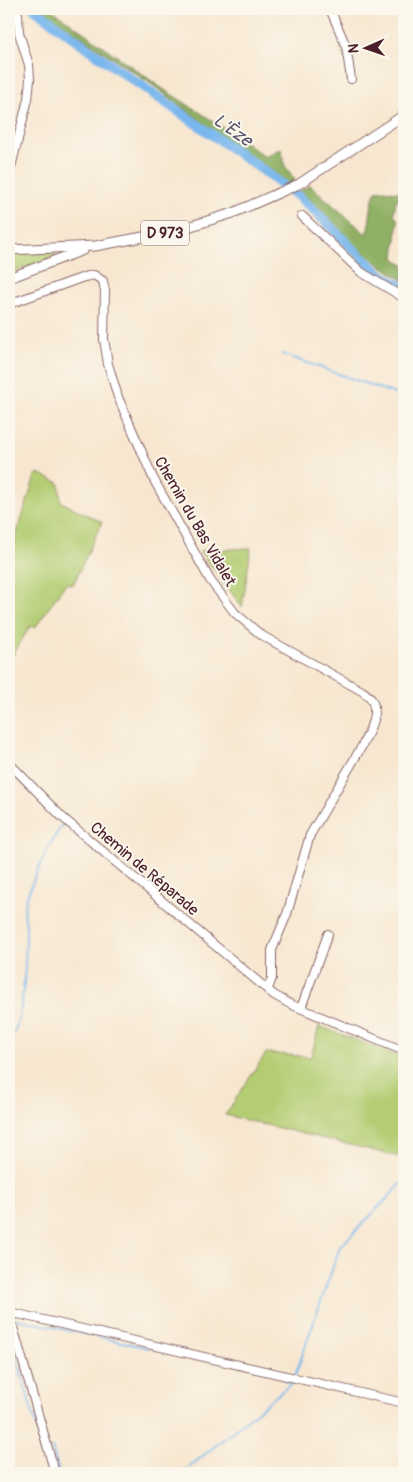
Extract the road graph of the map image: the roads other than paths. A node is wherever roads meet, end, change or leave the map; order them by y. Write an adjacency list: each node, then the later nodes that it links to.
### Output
1 (15, 9): 5 (street)
2 (330, 9): 3 (street)
3 (351, 79)
4 (404, 115): 7 (main road, D 973)
5 (9, 175)
6 (302, 216): 10 (street)
7 (95, 246): 8 (main road, D 973); 9 (main road, D 973)
8 (9, 250)
9 (9, 278)
10 (404, 298)
11 (9, 304): 14 (street, Chemin du Bas Vidalet)
12 (9, 763): 14 (street, Chemin de Réparade)
13 (328, 934): 15 (street)
14 (268, 989): 15 (street, Chemin de Réparade)
15 (301, 1008): 16 (street, Chemin de Réparade)
16 (404, 1051)
17 (9, 1312): 18 (street); 19 (street)
18 (404, 1403)
19 (55, 1473)

